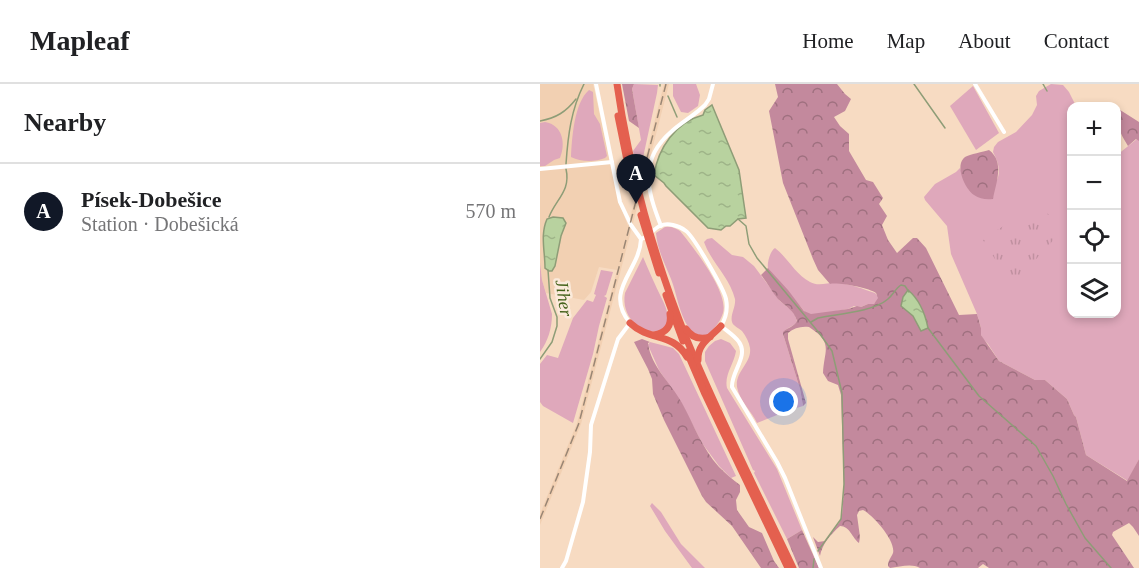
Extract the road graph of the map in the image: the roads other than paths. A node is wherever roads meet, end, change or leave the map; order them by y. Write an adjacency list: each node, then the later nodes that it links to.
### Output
1 (596, 84): 8 (street)
2 (612, 84): 7 (highway)
3 (617, 84): 7 (highway)
4 (713, 84): 10 (street)
5 (975, 84): 6 (street)
6 (1004, 132)
7 (626, 146): 12 (highway)
8 (612, 162): 9 (street); 11 (street)
9 (540, 169)
10 (661, 226): 11 (street); 16 (street)
11 (641, 239): 15 (street)
12 (655, 254): 13 (highway); 14 (highway)
13 (669, 304): 17 (highway); 19 (highway)
14 (678, 315): 18 (highway); 19 (highway)
15 (630, 323): 17 (highway); 20 (street)
16 (721, 326): 18 (highway); 23 (street)
17 (648, 334): 19 (highway)
18 (710, 337): 19 (highway)
19 (698, 371): 21 (highway); 22 (highway)
20 (563, 567)
21 (788, 568)
22 (793, 568)
23 (821, 568)

